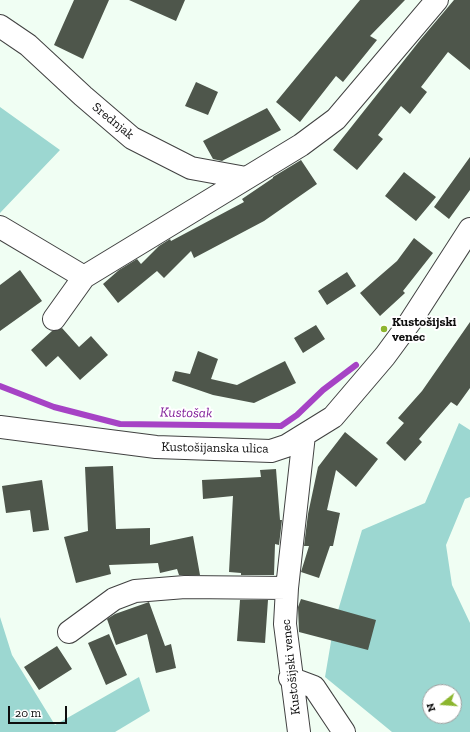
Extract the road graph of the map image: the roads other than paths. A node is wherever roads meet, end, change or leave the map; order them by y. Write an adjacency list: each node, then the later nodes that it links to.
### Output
1 (437, 0): 3 (street)
2 (0, 26): 3 (street, Srednjak)
3 (246, 178): 6 (street)
4 (0, 227): 6 (street)
5 (470, 229): 9 (street, Kustošijanska ulica)
6 (84, 277): 7 (street)
7 (54, 319)
8 (0, 427): 9 (street, Kustošijanska ulica)
9 (304, 435): 10 (street, Kustošijski venec)
10 (286, 588): 11 (street); 12 (street, Kustošijski venec)
11 (69, 632)
12 (290, 678): 13 (street, Kustošijski venec); 14 (street)
13 (299, 732)
14 (344, 732)

